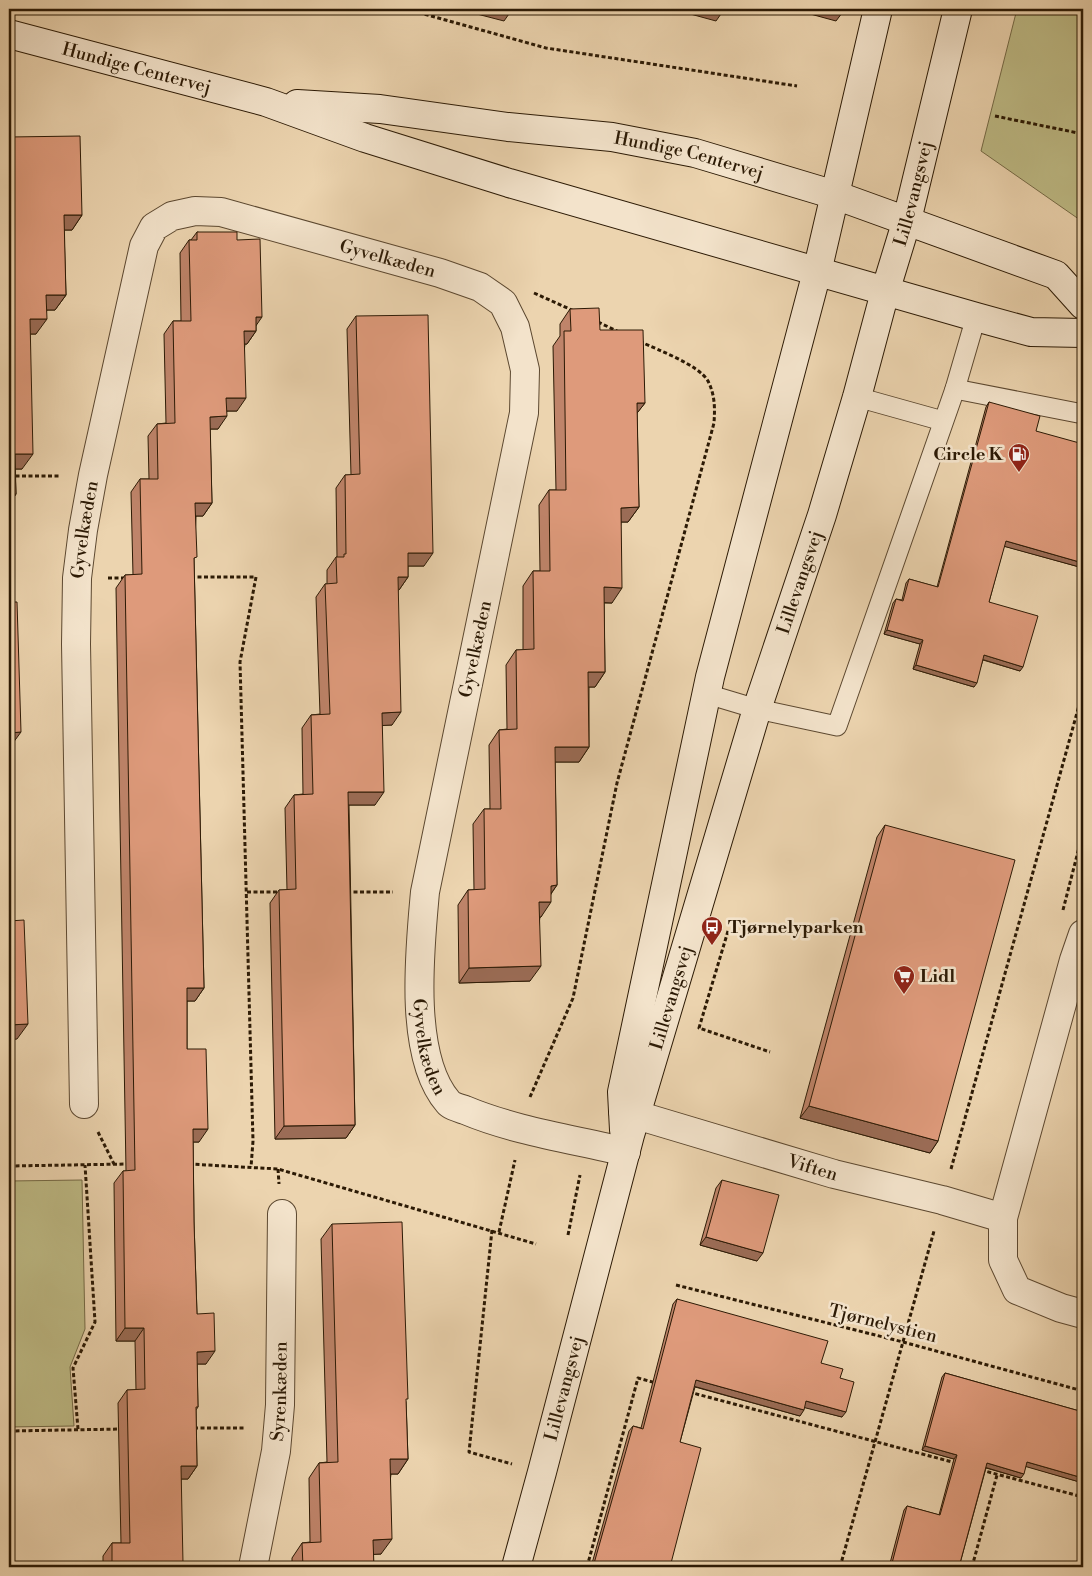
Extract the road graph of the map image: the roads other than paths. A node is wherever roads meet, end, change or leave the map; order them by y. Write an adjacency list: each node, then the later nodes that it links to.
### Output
1 (878, 9): 5 (street, Lillevangsvej)
2 (958, 9): 6 (street, Lillevangsvej)
3 (9, 34): 4 (street, Hundige Centervej)
4 (266, 102): 5 (street, Hundige Centervej); 7 (street, Hundige Centervej)
5 (835, 195): 6 (street, Hundige Centervej); 7 (street, Lillevangsvej)
6 (907, 220): 8 (street, Lillevangsvej); 9 (street, Hundige Centervej)
7 (818, 272): 8 (street, Hundige Centervej); 16 (street, Lillevangsvej)
8 (885, 292): 10 (street, Hundige Centervej); 13 (street, Lillevangsvej)
9 (1083, 305)
10 (976, 317): 11 (street, Hundige Centervej); 12 (lane)
11 (1083, 333)
12 (955, 389): 14 (lane); 15 (lane)
13 (858, 397): 15 (lane); 17 (street, Lillevangsvej)
14 (1083, 414)
15 (943, 421): 17 (lane)
16 (707, 694): 17 (lane); 20 (street, Lillevangsvej)
17 (756, 709): 20 (street, Lillevangsvej)
18 (1083, 934): 23 (street)
19 (84, 1104): 21 (street, Gyvelkæden)
20 (630, 1113): 21 (street, Lillevangsvej); 23 (street, Viften)
21 (626, 1152): 26 (street, Lillevangsvej)
22 (282, 1214): 25 (street, Syrenkæden)
23 (1003, 1218): 24 (street)
24 (1083, 1314)
25 (253, 1567)
26 (516, 1567)

